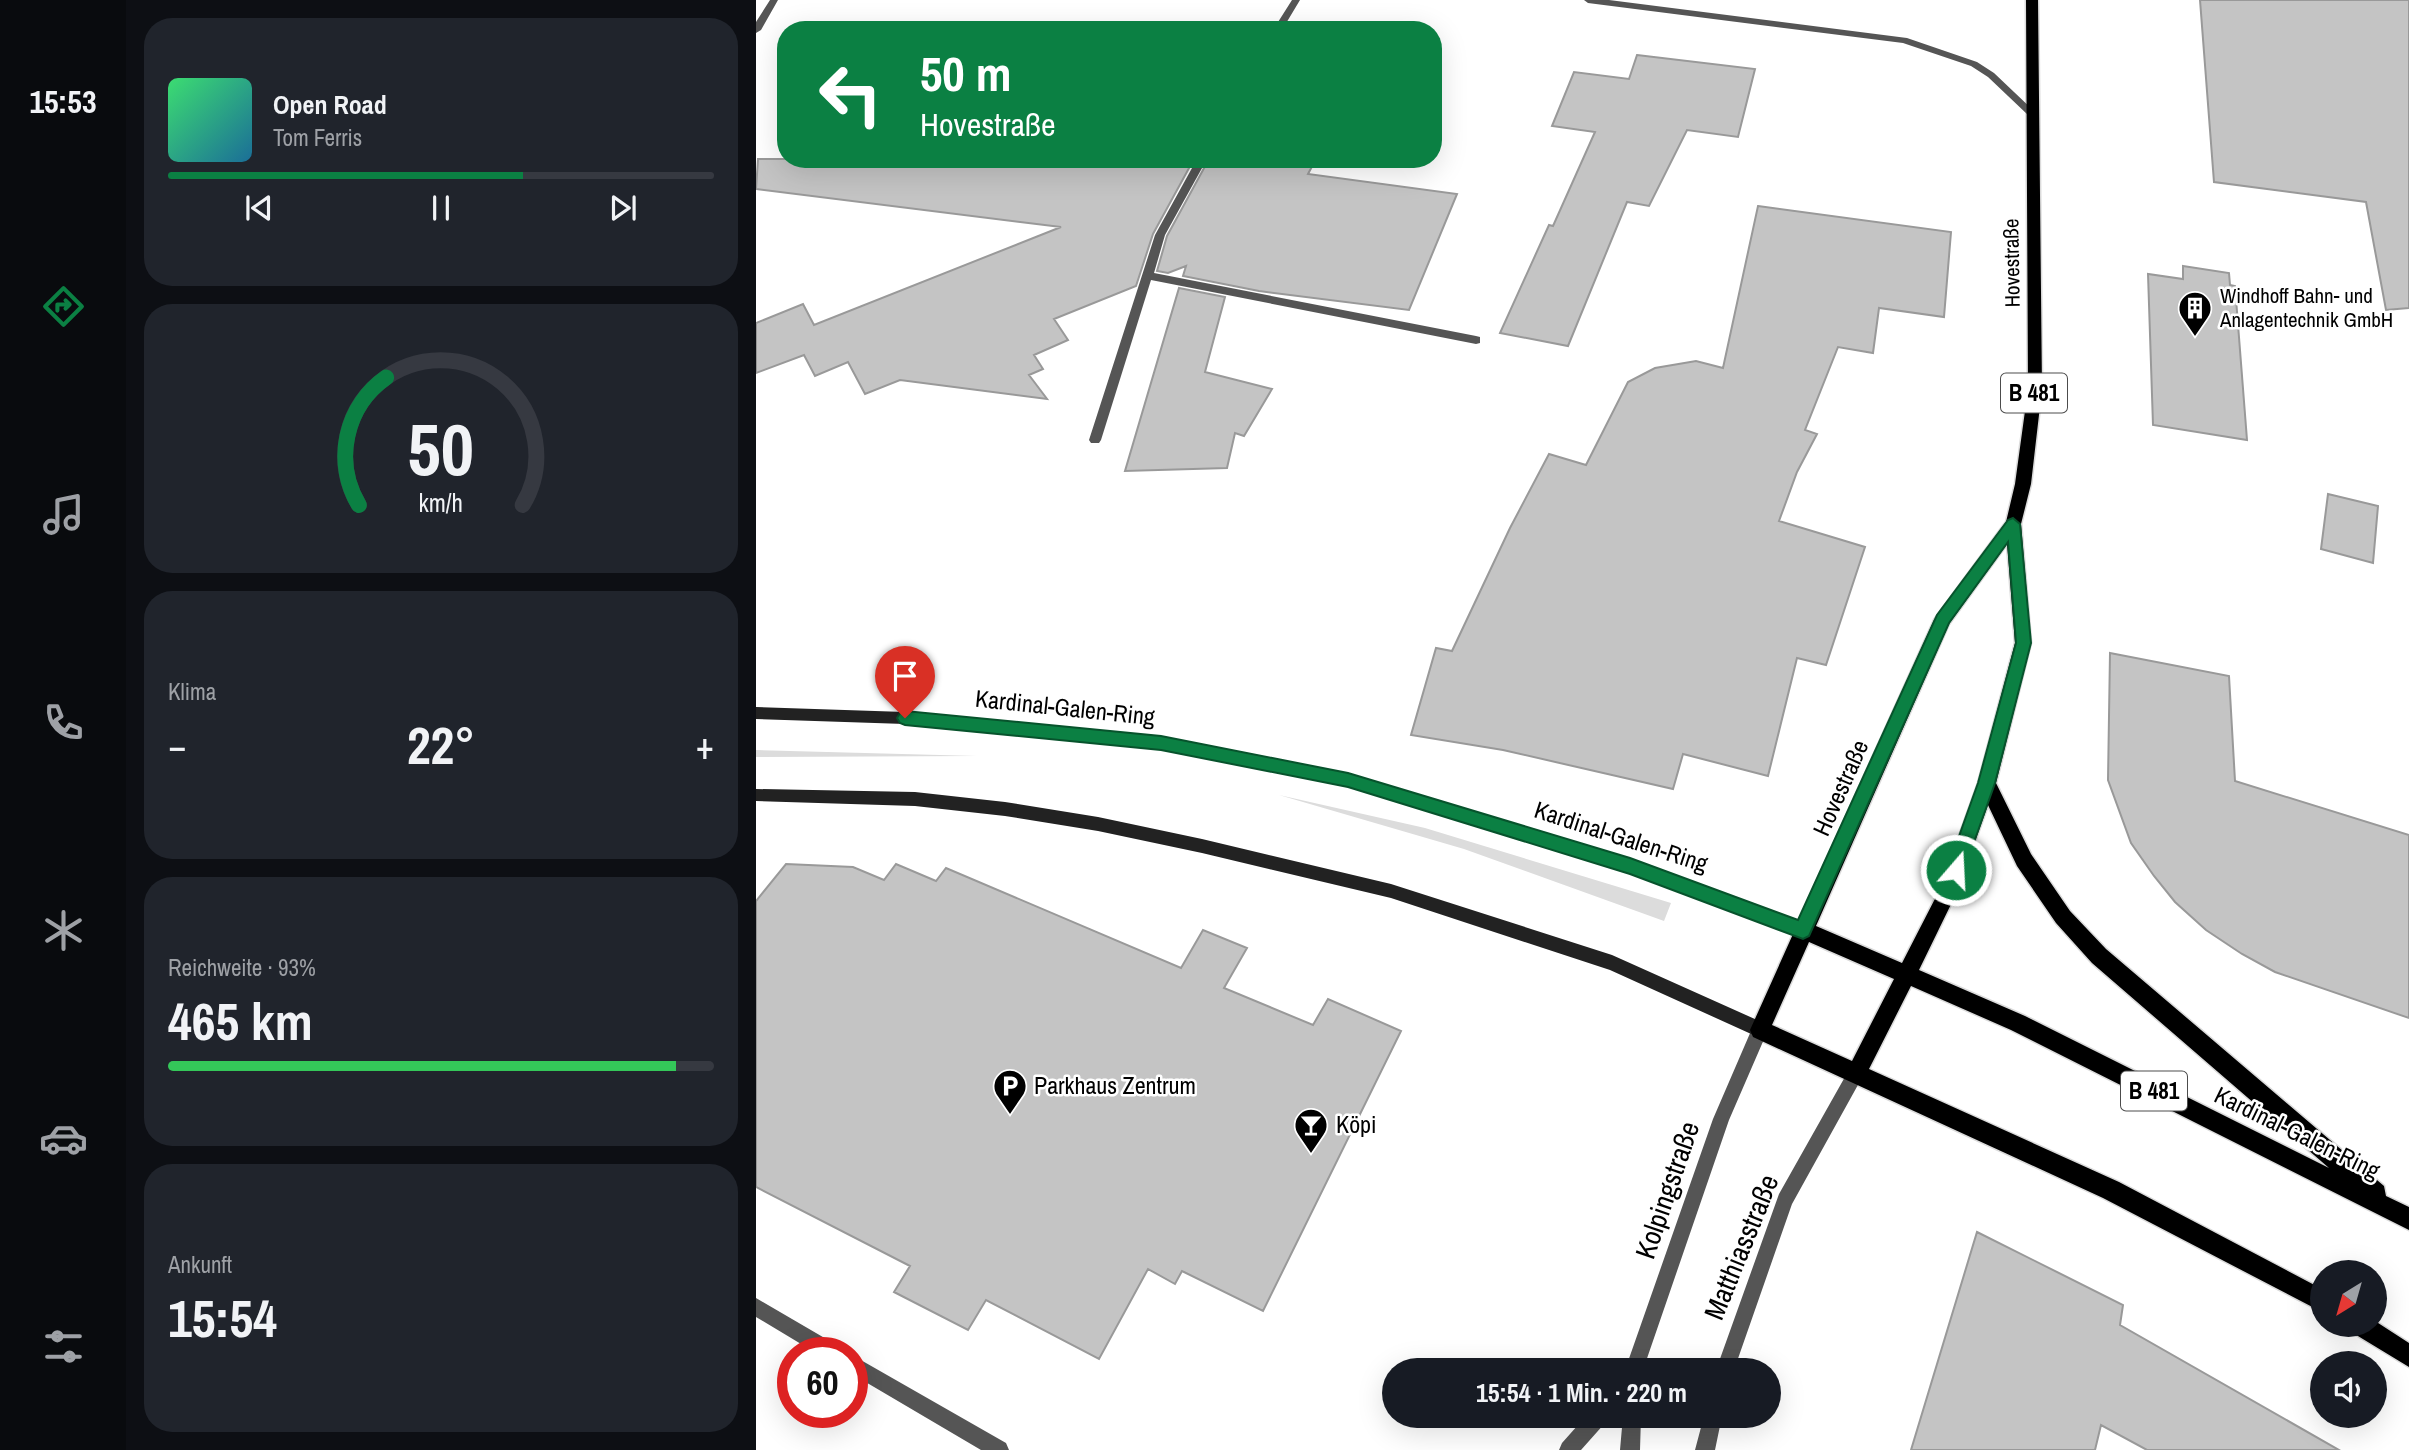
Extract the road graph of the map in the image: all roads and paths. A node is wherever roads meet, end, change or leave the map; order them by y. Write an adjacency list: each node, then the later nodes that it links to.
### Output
1 (774, 0): 6 (street)
2 (1296, 0): 5 (street)
3 (1588, 0): 7 (street)
4 (2032, 0): 7 (main road, Hovestraße / B 481)
5 (1283, 21)
6 (756, 30)
7 (2031, 113): 12 (main road, Hovestraße / B 481)
8 (1197, 168): 9 (street)
9 (1147, 275): 10 (street); 11 (street)
10 (1476, 340)
11 (1095, 440)
12 (2013, 524): 14 (main road, Hovestraße / B 481); 16 (main road, Hovestraße / B 481)
13 (756, 713): 16 (main road, Kardinal-Galen-Ring)
14 (1987, 783): 17 (main road, Hovestraße / B 481); 20 (main road)
15 (756, 794): 18 (main road)
16 (1803, 930): 17 (main road, Kardinal-Galen-Ring / B 481); 18 (main road, B 481)
17 (1908, 975): 19 (main road, B 481); 20 (main road, Kardinal-Galen-Ring / B 481)
18 (1760, 1030): 19 (main road); 26 (street, Kolpingstraße)
19 (1856, 1074): 21 (main road); 27 (street, Matthiasstraße)
20 (2403, 1215)
21 (2310, 1295)
22 (756, 1307): 23 (street)
23 (807, 1337)
24 (2380, 1337): 25 (main road)
25 (2409, 1356)
26 (1639, 1358)
27 (1729, 1358)
28 (868, 1373): 32 (street)
29 (1588, 1428): 33 (street)
30 (1631, 1428): 34 (street)
31 (1710, 1428): 35 (street)
32 (999, 1450)
33 (1569, 1450)
34 (1630, 1450)
35 (1705, 1450)

